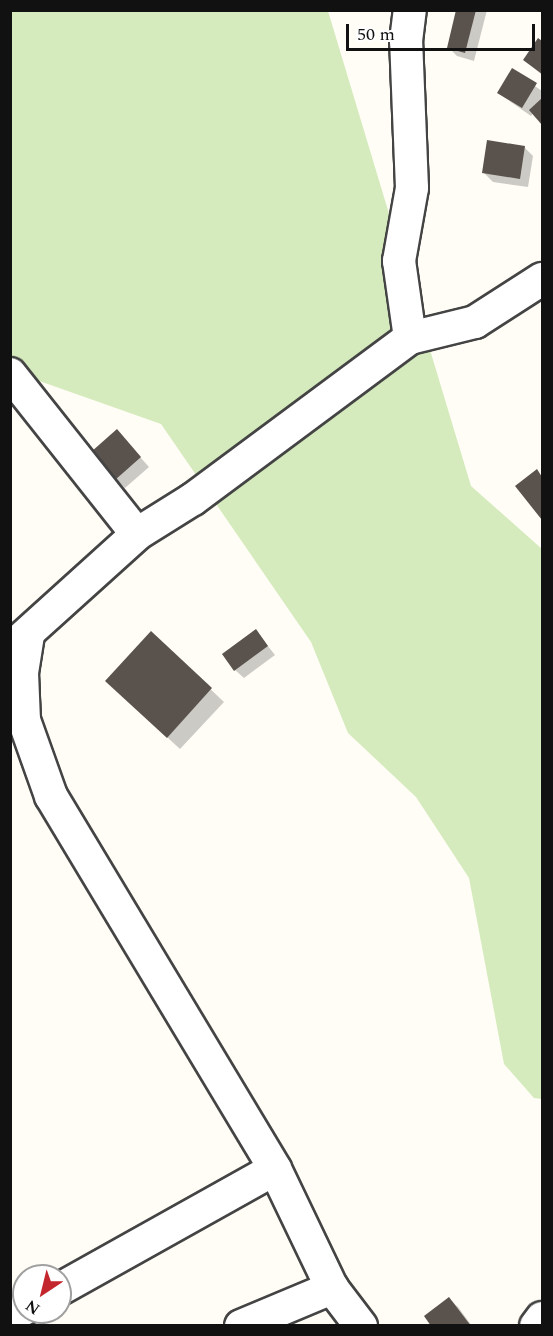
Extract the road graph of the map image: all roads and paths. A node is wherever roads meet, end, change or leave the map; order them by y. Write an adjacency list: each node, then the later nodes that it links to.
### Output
1 (410, 10): 3 (street)
2 (543, 279): 3 (street)
3 (410, 338): 5 (street)
4 (10, 374): 5 (street)
5 (136, 534): 6 (street)
6 (20, 642): 7 (street)
7 (275, 1169): 8 (street); 9 (street)
8 (72, 1282)
9 (332, 1288): 11 (street); 12 (street)
10 (543, 1318): 13 (street)
11 (241, 1326)
12 (361, 1326)
13 (536, 1326)

